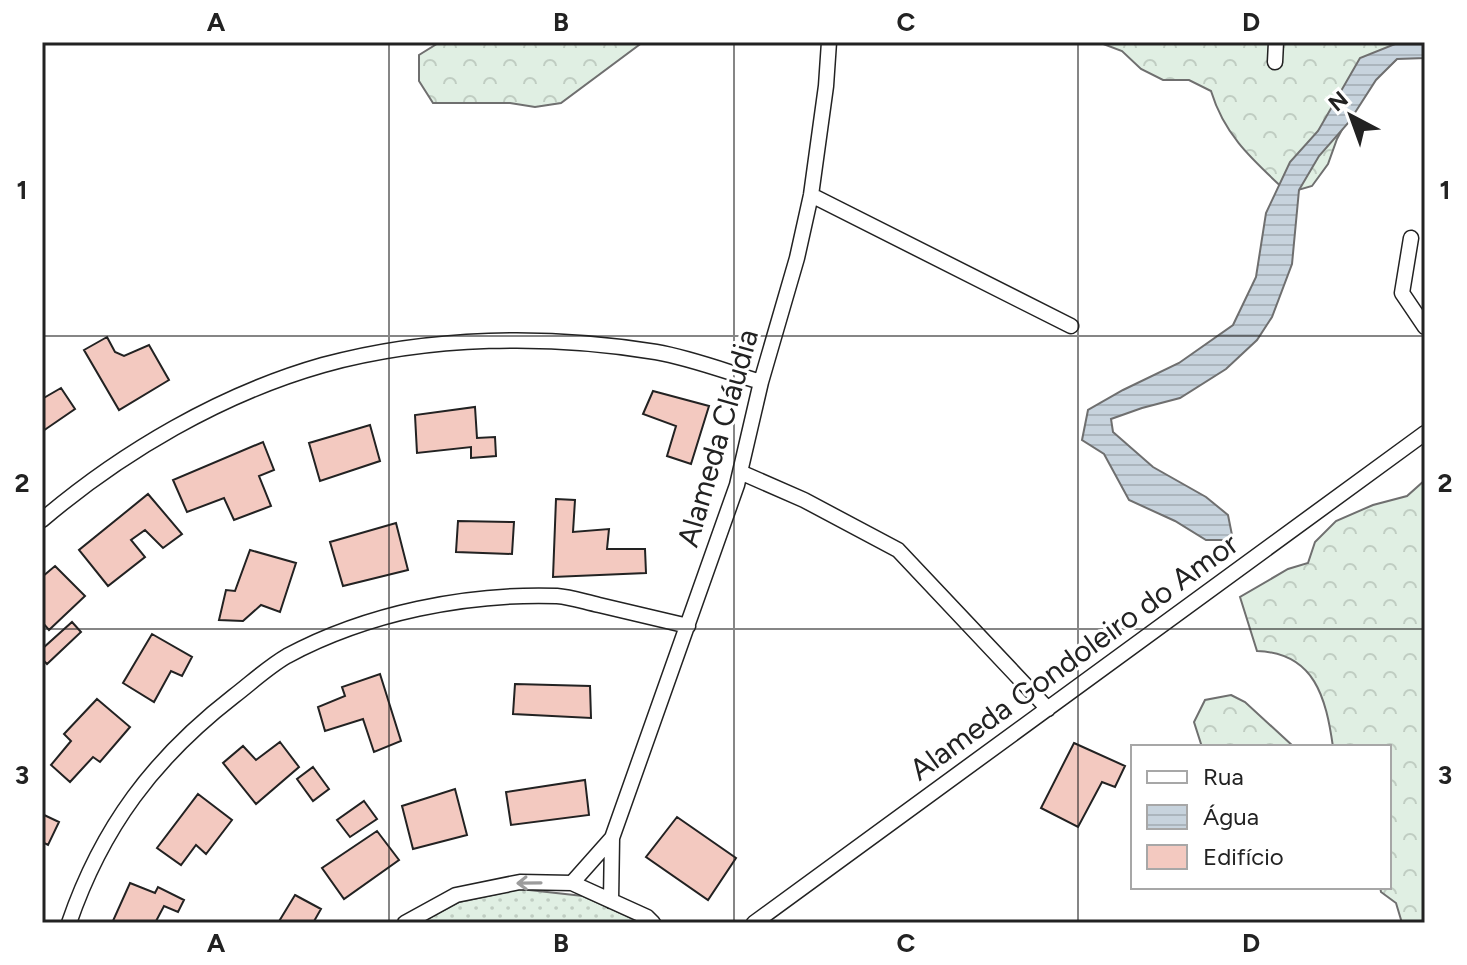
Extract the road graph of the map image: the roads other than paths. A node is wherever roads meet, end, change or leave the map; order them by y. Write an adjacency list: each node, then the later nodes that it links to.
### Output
1 (829, 42): 4 (street, Alameda Cláudia)
2 (1276, 42): 3 (street)
3 (1275, 62)
4 (811, 195): 6 (street); 8 (street, Alameda Cláudia)
5 (1411, 238): 7 (street)
6 (1071, 326)
7 (1425, 327)
8 (761, 382): 10 (street, Alameda Cláudia); 11 (street)
9 (1425, 433): 13 (street, Alameda Gondoleiro do Amor)
10 (740, 472): 12 (street, Alameda Cláudia); 13 (street)
11 (42, 520)
12 (688, 626): 14 (street, Alameda Cláudia); 17 (street)
13 (1048, 709): 20 (street, Alameda Gondoleiro do Amor)
14 (612, 838): 15 (street); 16 (street)
15 (572, 883): 16 (street); 18 (street, one-way to 18)
16 (611, 901): 19 (street)
17 (69, 923)
18 (405, 923)
19 (653, 923)
20 (754, 923)

